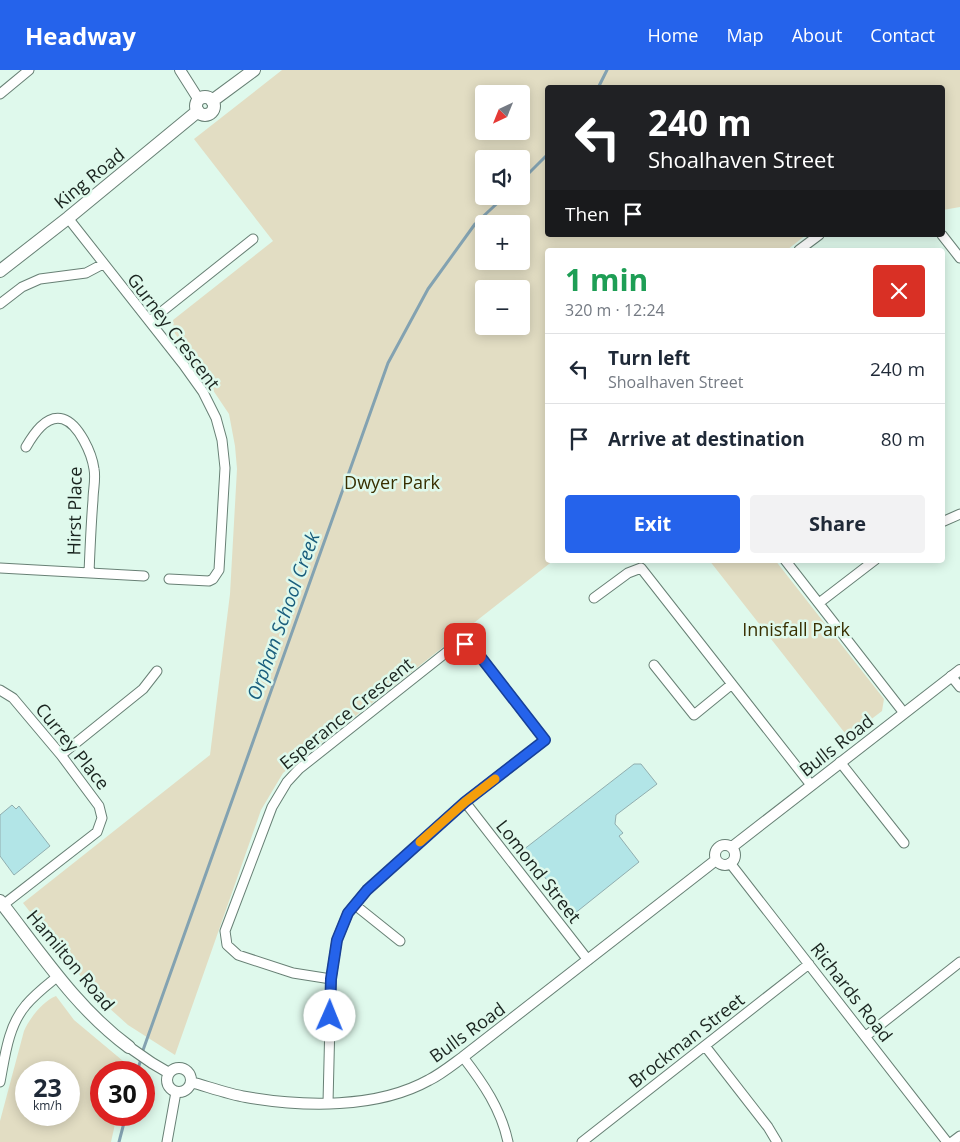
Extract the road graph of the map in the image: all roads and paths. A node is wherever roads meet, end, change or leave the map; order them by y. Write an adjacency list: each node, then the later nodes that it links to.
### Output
1 (29, 70): 4 (street)
2 (180, 70): 5 (street)
3 (254, 70): 5 (main road)
4 (0, 94)
5 (198, 105): 6 (main road, King Road)
6 (68, 218): 12 (street, Gurney Crescent); 13 (main road, King Road)
7 (816, 237): 10 (street)
8 (944, 237): 11 (street)
9 (253, 239): 15 (street)
10 (802, 248)
11 (960, 258)
12 (103, 264): 14 (street); 15 (street, Gurney Crescent)
13 (0, 271)
14 (0, 304)
15 (150, 322): 24 (street, Gurney Crescent)
16 (26, 447): 22 (street, Hirst Place)
17 (960, 514): 18 (street)
18 (945, 521)
19 (787, 563): 26 (street)
20 (871, 563): 26 (street)
21 (0, 568): 22 (street)
22 (89, 573): 23 (street)
23 (144, 576)
24 (169, 579)
25 (594, 598): 31 (street)
26 (819, 603): 34 (street)
27 (654, 665): 31 (street)
28 (960, 670): 30 (street, Bulls Road)
29 (157, 671): 35 (street)
30 (951, 676): 32 (street); 34 (street, Bulls Road)
31 (732, 684): 37 (street)
32 (960, 687)
33 (0, 690): 35 (street, Currey Place)
34 (904, 713): 36 (street, Bulls Road)
35 (61, 755): 43 (street, Currey Place)
36 (840, 762): 37 (street, Bulls Road); 39 (street)
37 (811, 785): 40 (street, Bulls Road)
38 (465, 802): 44 (street); 46 (street, Lomond Street); 50 (street, Esperance Crescent)
39 (904, 843)
40 (732, 848): 41 (street); 42 (street)
41 (716, 860): 42 (street); 46 (street, Bulls Road)
42 (730, 863): 48 (street, Richards Road)
43 (2, 903): 49 (main road, Hamilton Road)
44 (355, 905): 45 (street); 50 (street)
45 (400, 941)
46 (588, 960): 55 (street, Bulls Road)
47 (960, 962): 52 (street)
48 (809, 964): 52 (street, Richards Road); 53 (street, Brockman Street)
49 (58, 976): 51 (street); 54 (main road, Hamilton Road)
50 (331, 979): 60 (street)
51 (5, 1034): 57 (street)
52 (866, 1036): 66 (street, Richards Road)
53 (705, 1046): 64 (street, Brockman Street); 65 (street)
54 (130, 1047): 56 (street, Hamilton Road)
55 (463, 1057): 60 (street, Bulls Road); 63 (street)
56 (169, 1073): 58 (street); 59 (street)
57 (0, 1082)
58 (191, 1082): 59 (street); 60 (street, Bulls Road)
59 (176, 1092): 62 (street)
60 (328, 1103)
61 (960, 1136): 67 (street)
62 (167, 1142)
63 (508, 1142)
64 (582, 1142)
65 (777, 1142)
66 (948, 1142)
67 (952, 1142)

